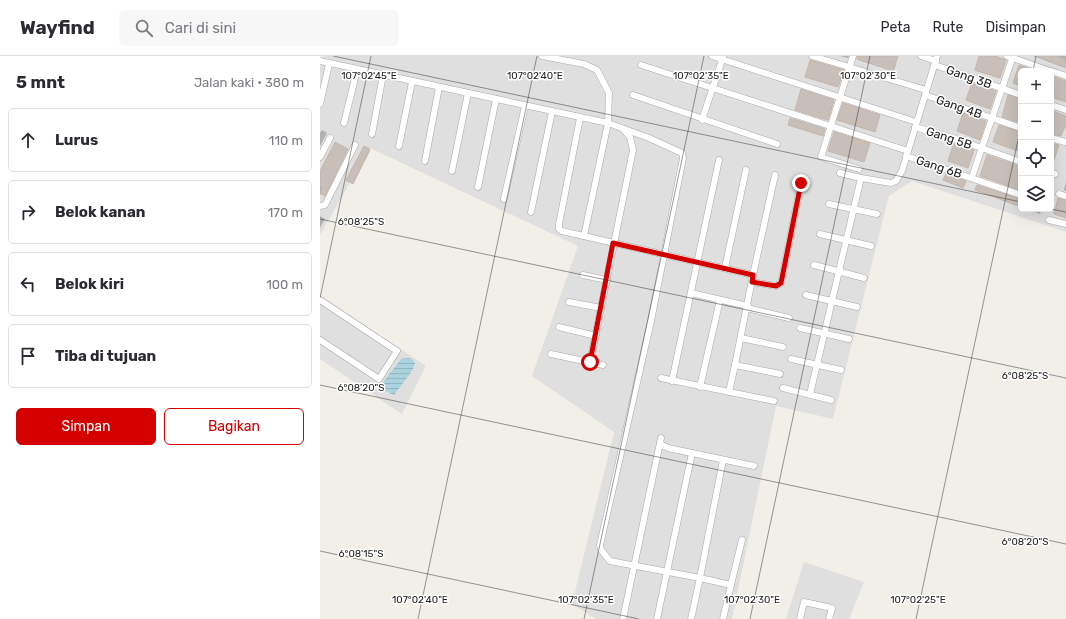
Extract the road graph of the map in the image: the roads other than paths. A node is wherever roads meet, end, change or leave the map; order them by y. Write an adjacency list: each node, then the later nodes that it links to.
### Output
1 (542, 56): 37 (street)
2 (712, 56): 7 (street, Gang 5B)
3 (812, 56): 12 (street, Gang 4B)
4 (853, 56): 12 (street)
5 (921, 56): 9 (street, Gang 3B)
6 (1011, 57): 13 (street); 20 (street)
7 (723, 58): 21 (street); 26 (street, Gang 5B)
8 (320, 61): 10 (street)
9 (936, 61): 20 (street, Gang 3B); 23 (street)
10 (329, 64): 14 (street); 28 (street)
11 (642, 65): 21 (street, Gang 6B)
12 (849, 67): 23 (street, Gang 4B); 26 (street)
13 (1042, 68)
14 (357, 70): 16 (street); 36 (street)
15 (1054, 72): 17 (street)
16 (383, 75): 18 (street); 42 (street)
17 (1066, 76)
18 (412, 82): 19 (street); 48 (street)
19 (440, 87): 22 (street); 53 (street)
20 (1003, 88): 24 (street, Gang 3B); 34 (street)
21 (712, 89): 35 (street); 39 (street, Gang 6B)
22 (468, 93): 27 (street); 57 (street)
23 (925, 93): 34 (street, Gang 4B); 38 (street)
24 (1018, 94)
25 (633, 95): 35 (street)
26 (840, 97): 38 (street, Gang 5B); 39 (street)
27 (496, 99): 29 (street); 63 (street)
28 (320, 104)
29 (525, 106): 32 (street); 67 (street)
30 (1054, 106): 31 (street)
31 (1066, 110)
32 (552, 112): 33 (street); 71 (street)
33 (580, 118): 37 (street); 76 (street)
34 (993, 119): 40 (street, Gang 4B); 49 (street)
35 (702, 120): 46 (street)
36 (344, 123)
37 (608, 123): 41 (street); 76 (street)
38 (916, 124): 49 (street, Gang 5B); 50 (street)
39 (830, 127): 50 (street, Gang 6B); 55 (street)
40 (1018, 127)
41 (622, 128): 78 (street); 80 (street)
42 (372, 134)
43 (330, 138): 51 (street)
44 (1054, 139): 45 (street)
45 (1065, 142)
46 (777, 144)
47 (355, 145): 69 (street)
48 (399, 146)
49 (982, 149): 54 (street, Gang 5B); 60 (street)
50 (907, 154): 60 (street, Gang 6B); 61 (street)
51 (320, 157)
52 (719, 160): 81 (street)
53 (425, 161)
54 (1018, 161)
55 (859, 169)
56 (746, 170): 83 (street)
57 (452, 171)
58 (840, 173): 61 (street)
59 (775, 175): 86 (street)
60 (972, 177): 64 (street, Gang 6B)
61 (861, 178): 70 (street)
62 (801, 183): 89 (street)
63 (478, 187)
64 (1018, 193)
65 (1059, 194): 66 (street)
66 (1066, 196)
67 (504, 199)
68 (829, 204): 70 (street)
69 (320, 206)
70 (854, 209): 72 (street); 77 (street)
71 (531, 212)
72 (877, 214)
73 (1049, 220): 74 (street)
74 (1066, 224)
75 (820, 234): 77 (street)
76 (584, 236): 78 (street)
77 (847, 240): 79 (street); 84 (street)
78 (613, 243): 80 (street); 88 (street)
79 (871, 246)
80 (664, 255): 81 (street); 128 (street)
81 (697, 262): 83 (street); 90 (street)
82 (814, 265): 84 (street)
83 (725, 268): 86 (street)
84 (840, 272): 87 (street); 95 (street)
85 (583, 275): 88 (street)
86 (753, 275): 89 (street)
87 (864, 278)
88 (607, 280): 98 (street)
89 (752, 282): 96 (street)
90 (691, 293): 93 (street); 117 (street)
91 (806, 295): 95 (street)
92 (320, 300): 106 (street)
93 (720, 300): 96 (street); 118 (street)
94 (569, 302): 98 (street)
95 (832, 302): 97 (street); 102 (street)
96 (748, 307): 99 (street); 104 (street)
97 (857, 307)
98 (601, 308): 103 (street)
99 (789, 318)
100 (559, 327): 103 (street)
101 (800, 328): 102 (street)
102 (824, 334): 105 (street); 111 (street)
103 (596, 336): 110 (street)
104 (741, 338): 107 (street); 113 (street)
105 (848, 339)
106 (320, 340)
107 (783, 347)
108 (552, 354): 110 (street)
109 (791, 359): 111 (street)
110 (590, 362): 112 (street)
111 (817, 364): 114 (street); 121 (street)
112 (603, 365)
113 (735, 365): 115 (street); 120 (street)
114 (841, 370)
115 (780, 374)
116 (661, 378): 117 (street)
117 (672, 381): 118 (street)
118 (700, 387): 120 (street)
119 (783, 388): 121 (street)
120 (729, 392): 123 (street)
121 (810, 394): 122 (street)
122 (831, 400)
123 (774, 401)
124 (692, 453): 125 (street); 128 (street); 129 (street)
125 (723, 460): 126 (street); 130 (street)
126 (754, 466)
127 (742, 540): 131 (street)
128 (634, 565): 129 (street); 132 (street)
129 (667, 572): 130 (street); 133 (street)
130 (700, 578): 131 (street); 134 (street)
131 (732, 585): 135 (street)
132 (623, 619)
133 (657, 619)
134 (692, 619)
135 (723, 619)
136 (800, 619): 137 (street)
137 (830, 619)

